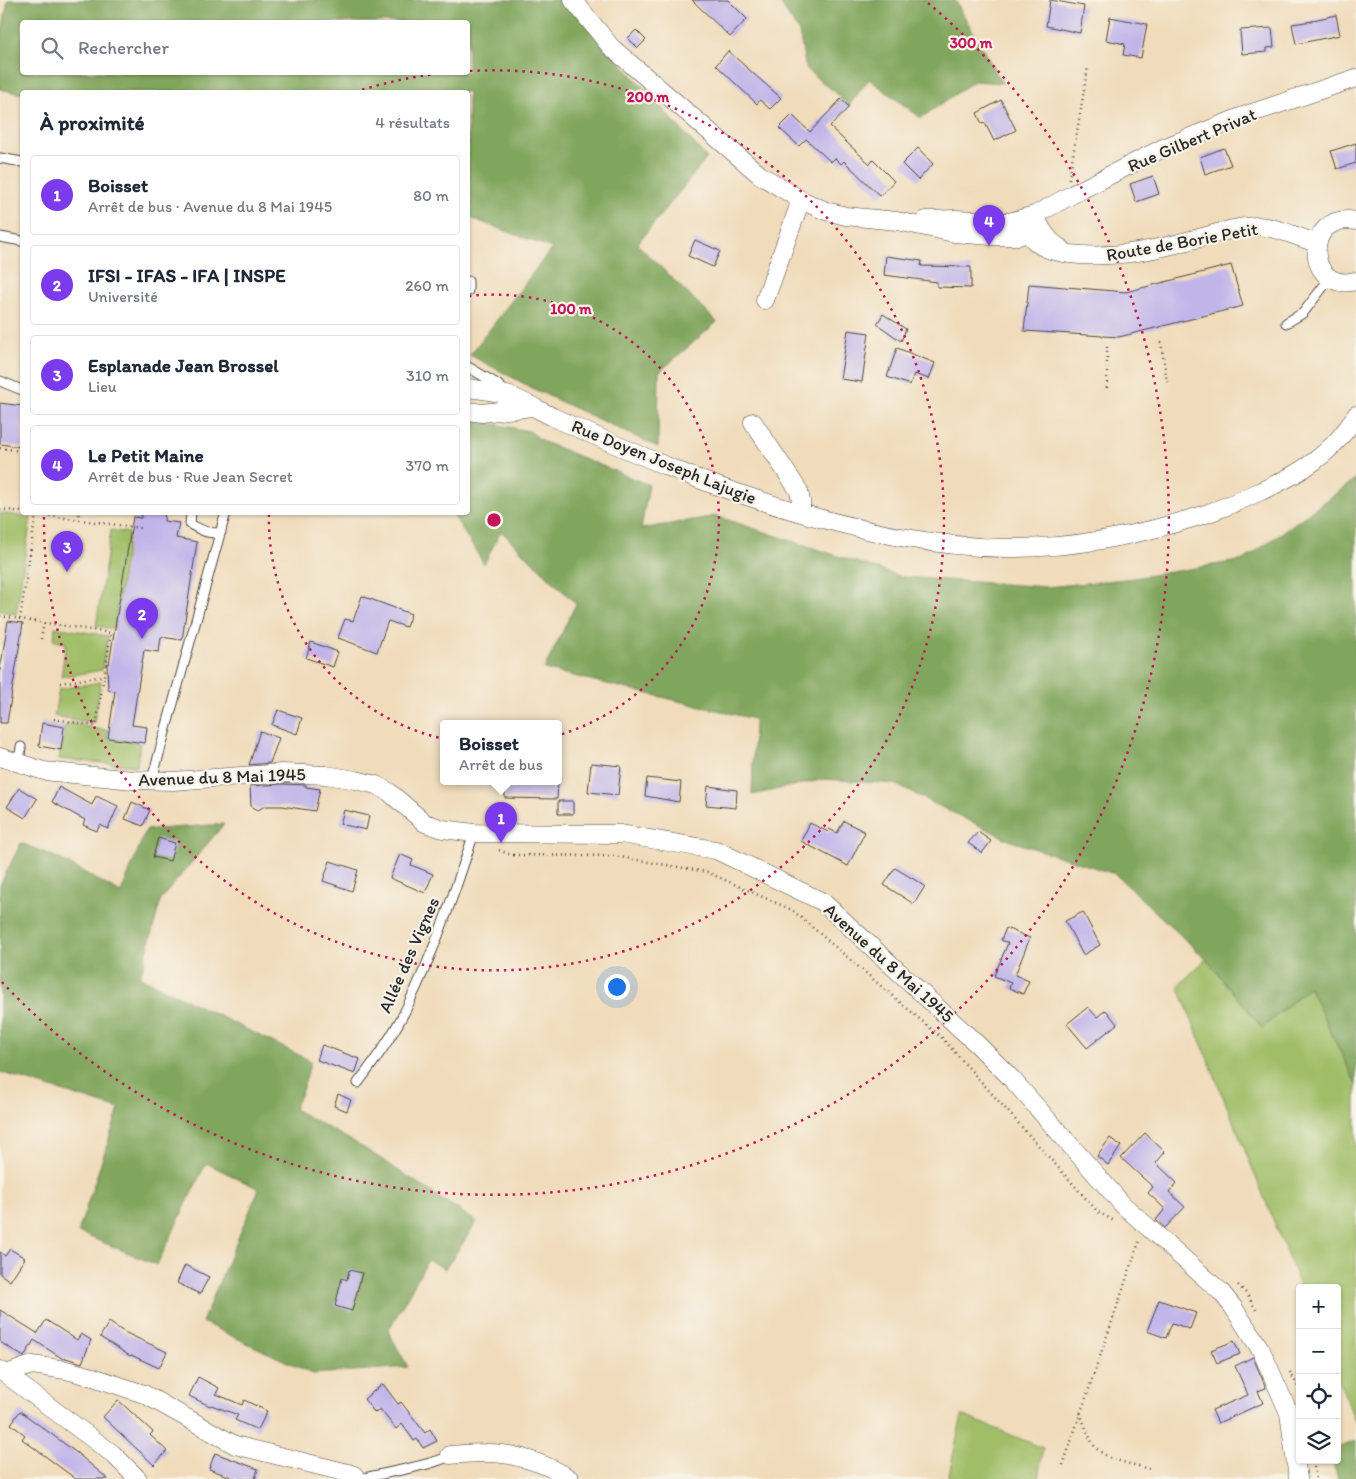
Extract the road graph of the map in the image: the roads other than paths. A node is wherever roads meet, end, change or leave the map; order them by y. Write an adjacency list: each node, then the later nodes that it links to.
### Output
1 (573, 0): 5 (street, Rue Gilbert Privat)
2 (1356, 78): 7 (street, Rue Gilbert Privat)
3 (0, 158): 4 (lane)
4 (20, 162)
5 (801, 200): 7 (street, Rue Gilbert Privat); 13 (street)
6 (1356, 221): 10 (street)
7 (1030, 222): 10 (street, Route de Borie Petit)
8 (0, 237): 9 (lane)
9 (20, 241)
10 (1316, 243): 11 (street)
11 (1330, 278): 12 (street); 14 (lane)
12 (1356, 281)
13 (765, 300)
14 (1286, 323)
15 (470, 368): 20 (lane)
16 (470, 379): 20 (lane)
17 (0, 381): 19 (lane)
18 (470, 388): 20 (street, Rue Doyen Joseph Lajugie)
19 (20, 389)
20 (509, 395): 21 (street, Rue Doyen Joseph Lajugie)
21 (532, 407): 22 (street); 25 (street, Rue Doyen Joseph Lajugie)
22 (470, 411)
23 (1356, 415): 25 (street, Rue Doyen Joseph Lajugie)
24 (753, 422): 25 (street)
25 (801, 513)
26 (191, 515): 28 (lane)
27 (225, 515): 28 (lane)
28 (221, 532): 30 (lane)
29 (0, 757): 30 (street, Avenue du 8 Mai 1945)
30 (154, 780): 31 (street, Avenue du 8 Mai 1945)
31 (474, 833): 32 (lane, Allée des Vignes); 38 (street, Avenue du 8 Mai 1945)
32 (358, 1083)
33 (3, 1372): 35 (street); 36 (street)
34 (450, 1455): 36 (lane); 37 (street)
35 (138, 1479)
36 (358, 1479)
37 (570, 1479)
38 (1298, 1479)

